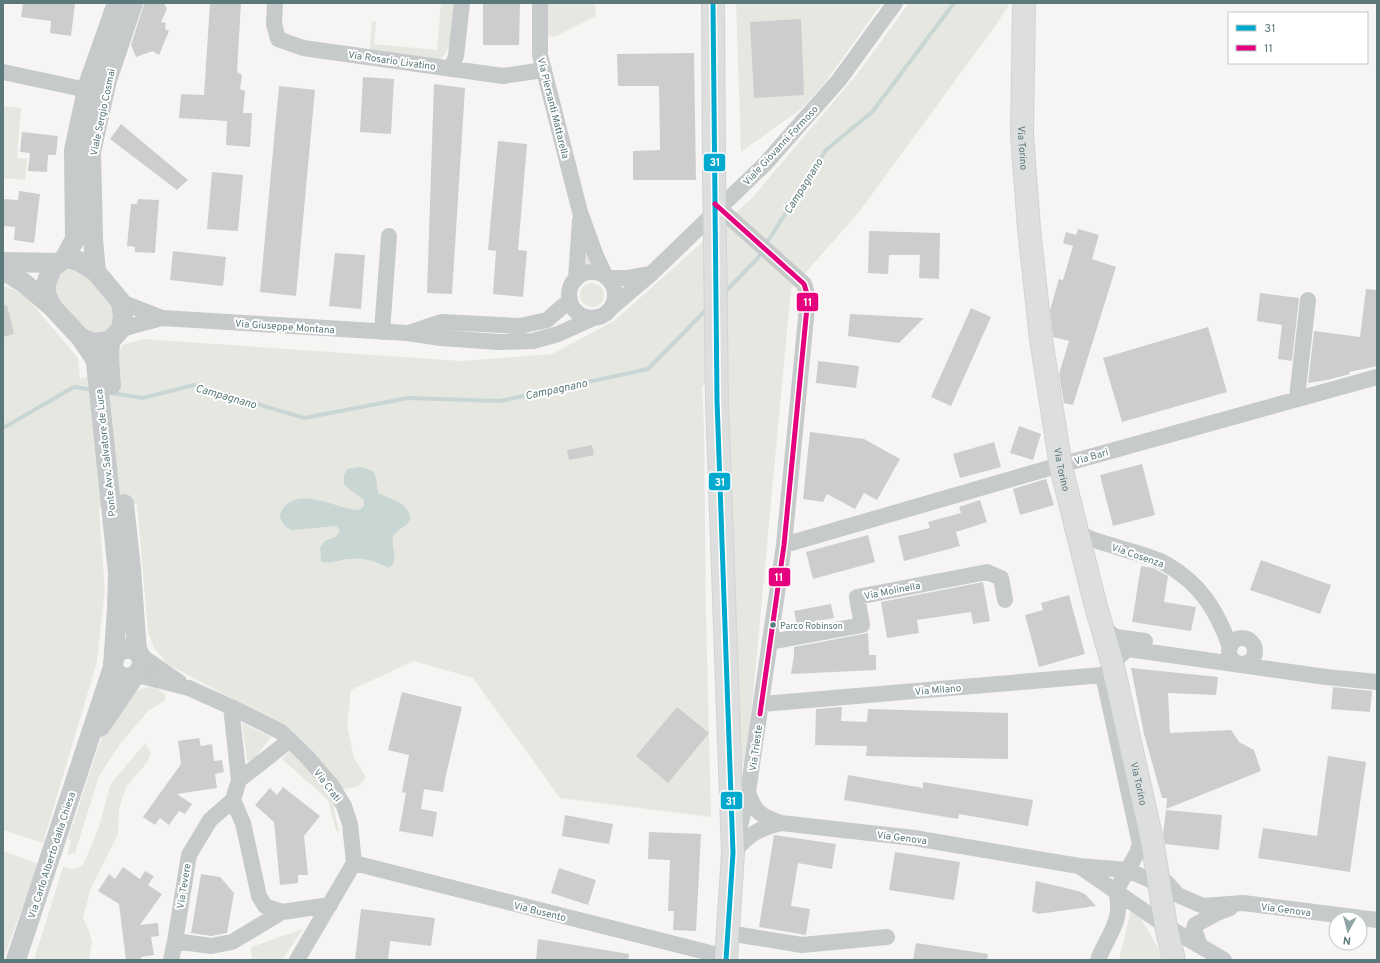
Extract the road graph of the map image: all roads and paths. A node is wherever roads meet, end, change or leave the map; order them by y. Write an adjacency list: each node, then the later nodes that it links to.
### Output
1 (117, 3): 12 (street, Viale Sergio Cosmai)
2 (133, 3): 19 (street, Viale Sergio Cosmai)
3 (275, 3): 9 (street, Via Rosario Livatino)
4 (462, 3): 9 (street)
5 (540, 3): 10 (street, Via Piersanti Mattarella)
6 (713, 3): 13 (main road, bridge)
7 (894, 3): 20 (street, Viale Giovanni Formoso)
8 (1024, 3): 40 (main road, Via Torino, bridge)
9 (451, 69): 10 (street, Via Rosario Livatino)
10 (543, 70): 14 (street, Via Piersanti Mattarella)
11 (3, 72): 12 (street)
12 (87, 90): 16 (street, Viale Sergio Cosmai)
13 (714, 204): 37 (street, Via Trieste, bridge); 58 (main road, bridge)
14 (580, 212): 21 (street, Via Piersanti Mattarella); 22 (street, Via Piersanti Mattarella)
15 (389, 236): 29 (street)
16 (62, 260): 17 (street); 19 (street); 26 (street)
17 (3, 262)
18 (3, 270): 26 (street)
19 (96, 272): 25 (street)
20 (651, 274): 21 (street); 27 (street, Viale Giovanni Formoso)
21 (607, 277): 22 (street); 27 (street)
22 (576, 279): 23 (street)
23 (570, 300): 27 (street); 30 (street, Via Giuseppe Montana)
24 (1308, 300): 35 (street)
25 (121, 302): 28 (street, Via Giuseppe Montana); 31 (street)
26 (52, 307): 32 (street)
27 (603, 313): 30 (street, Via Giuseppe Montana)
28 (162, 318): 29 (street, Via Giuseppe Montana); 31 (street, Via Giuseppe Montana)
29 (382, 332): 30 (street, Via Giuseppe Montana)
30 (407, 332)
31 (115, 335): 32 (street); 33 (street, Ponte Avv. Salvatore de Luca)
32 (81, 338): 33 (street, Ponte Avv. Salvatore de Luca)
33 (102, 362): 38 (street, Ponte Avv. Salvatore de Luca)
34 (1377, 377): 35 (street, Via Bari)
35 (1297, 398): 36 (street, Via Bari)
36 (1046, 469): 37 (street, Via Bari); 42 (street, Via Cosenza)
37 (784, 546): 41 (street, Via Trieste)
38 (124, 571): 43 (street); 45 (street)
39 (1005, 600): 41 (street, Via Molinella)
40 (1102, 628): 42 (street); 46 (main road, Via Torino)
41 (770, 642): 50 (street, Via Trieste)
42 (1230, 650): 44 (street, Via Cosenza); 44 (street)
43 (139, 654): 45 (street); 47 (street); 49 (street, Via Crati)
44 (1241, 663): 46 (street); 48 (street)
45 (113, 665): 47 (street); 53 (street, Via Carlo Alberto dalla Chiesa)
46 (1110, 670): 50 (street, Via Milano); 61 (street); 62 (main road, Via Torino)
47 (135, 676): 49 (street, Via Crati); 53 (street, Via Carlo Alberto dalla Chiesa)
48 (1377, 682)
49 (189, 688): 51 (street, Via Crati)
50 (762, 704): 55 (street, Via Trieste)
51 (231, 706): 52 (street, Via Crati); 54 (street)
52 (290, 740): 54 (street); 59 (street, Via Crati)
53 (85, 750): 75 (street, Via Carlo Alberto dalla Chiesa)
54 (239, 780): 56 (street)
55 (748, 792): 57 (street); 58 (street, Via Trieste)
56 (234, 800): 67 (street); 72 (street, Via Tevere)
57 (781, 823): 58 (street, Via Genova); 60 (street, Via Genova)
58 (733, 853): 70 (main road)
59 (354, 863): 65 (street); 74 (street, Via Busento)
60 (1079, 866): 61 (street, Via Genova); 63 (street, Via Genova)
61 (1128, 870): 62 (street, Via Genova); 63 (street)
62 (1163, 881): 64 (street, Via Genova); 69 (main road, Via Torino)
63 (1116, 891): 66 (street, Via Genova); 78 (street)
64 (1243, 903): 68 (street, Via Genova); 73 (street, Via Genova)
65 (330, 906): 67 (street); 77 (street)
66 (1140, 908): 69 (street, Via Genova); 79 (street)
67 (282, 912): 72 (street)
68 (1377, 920)
69 (1166, 926): 73 (street, Via Genova); 79 (main road, Via Torino)
70 (728, 933): 71 (street); 74 (main road)
71 (886, 937)
72 (175, 941): 76 (street, Via Tevere)
73 (1200, 946): 80 (street, Via Genova)
74 (726, 959)
75 (16, 960)
76 (171, 960)
77 (298, 960)
78 (1098, 960)
79 (1173, 960)
80 (1224, 960)

